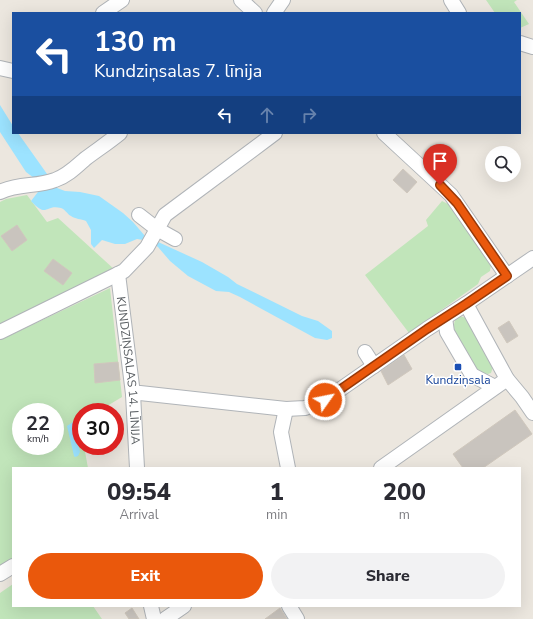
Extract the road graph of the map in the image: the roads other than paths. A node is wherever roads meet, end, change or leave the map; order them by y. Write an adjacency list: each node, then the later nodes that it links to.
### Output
1 (122, 0): 5 (street)
2 (241, 0): 6 (street)
3 (283, 0): 7 (street)
4 (451, 0): 8 (street)
5 (105, 12)
6 (254, 12)
7 (275, 12)
8 (458, 12)
9 (521, 43): 10 (street)
10 (533, 47)
11 (0, 68): 12 (street)
12 (12, 71)
13 (119, 134): 16 (street)
14 (274, 134): 18 (street)
15 (385, 134): 22 (street)
16 (4, 190)
17 (139, 215): 18 (street)
18 (156, 231): 19 (street); 21 (street)
19 (175, 239)
20 (533, 258): 22 (street)
21 (118, 274): 25 (street); 30 (street, KUNDZIŅSALAS 14. LĪNIJA)
22 (507, 276): 23 (street)
23 (466, 304): 24 (street); 28 (street)
24 (445, 318): 27 (street); 29 (street)
25 (0, 332)
26 (365, 352): 27 (street)
27 (374, 366): 31 (street)
28 (507, 378): 29 (street); 32 (street)
29 (495, 387): 35 (street)
30 (133, 394): 31 (street); 33 (street, KUNDZIŅSALAS 14. LĪNIJA)
31 (286, 409): 34 (street)
32 (533, 413)
33 (137, 467)
34 (288, 467)
35 (382, 467)
36 (12, 567): 37 (street)
37 (0, 574)
38 (151, 607): 41 (street)
39 (183, 607): 42 (street)
40 (290, 607): 43 (street)
41 (154, 619)
42 (165, 619)
43 (297, 619)

